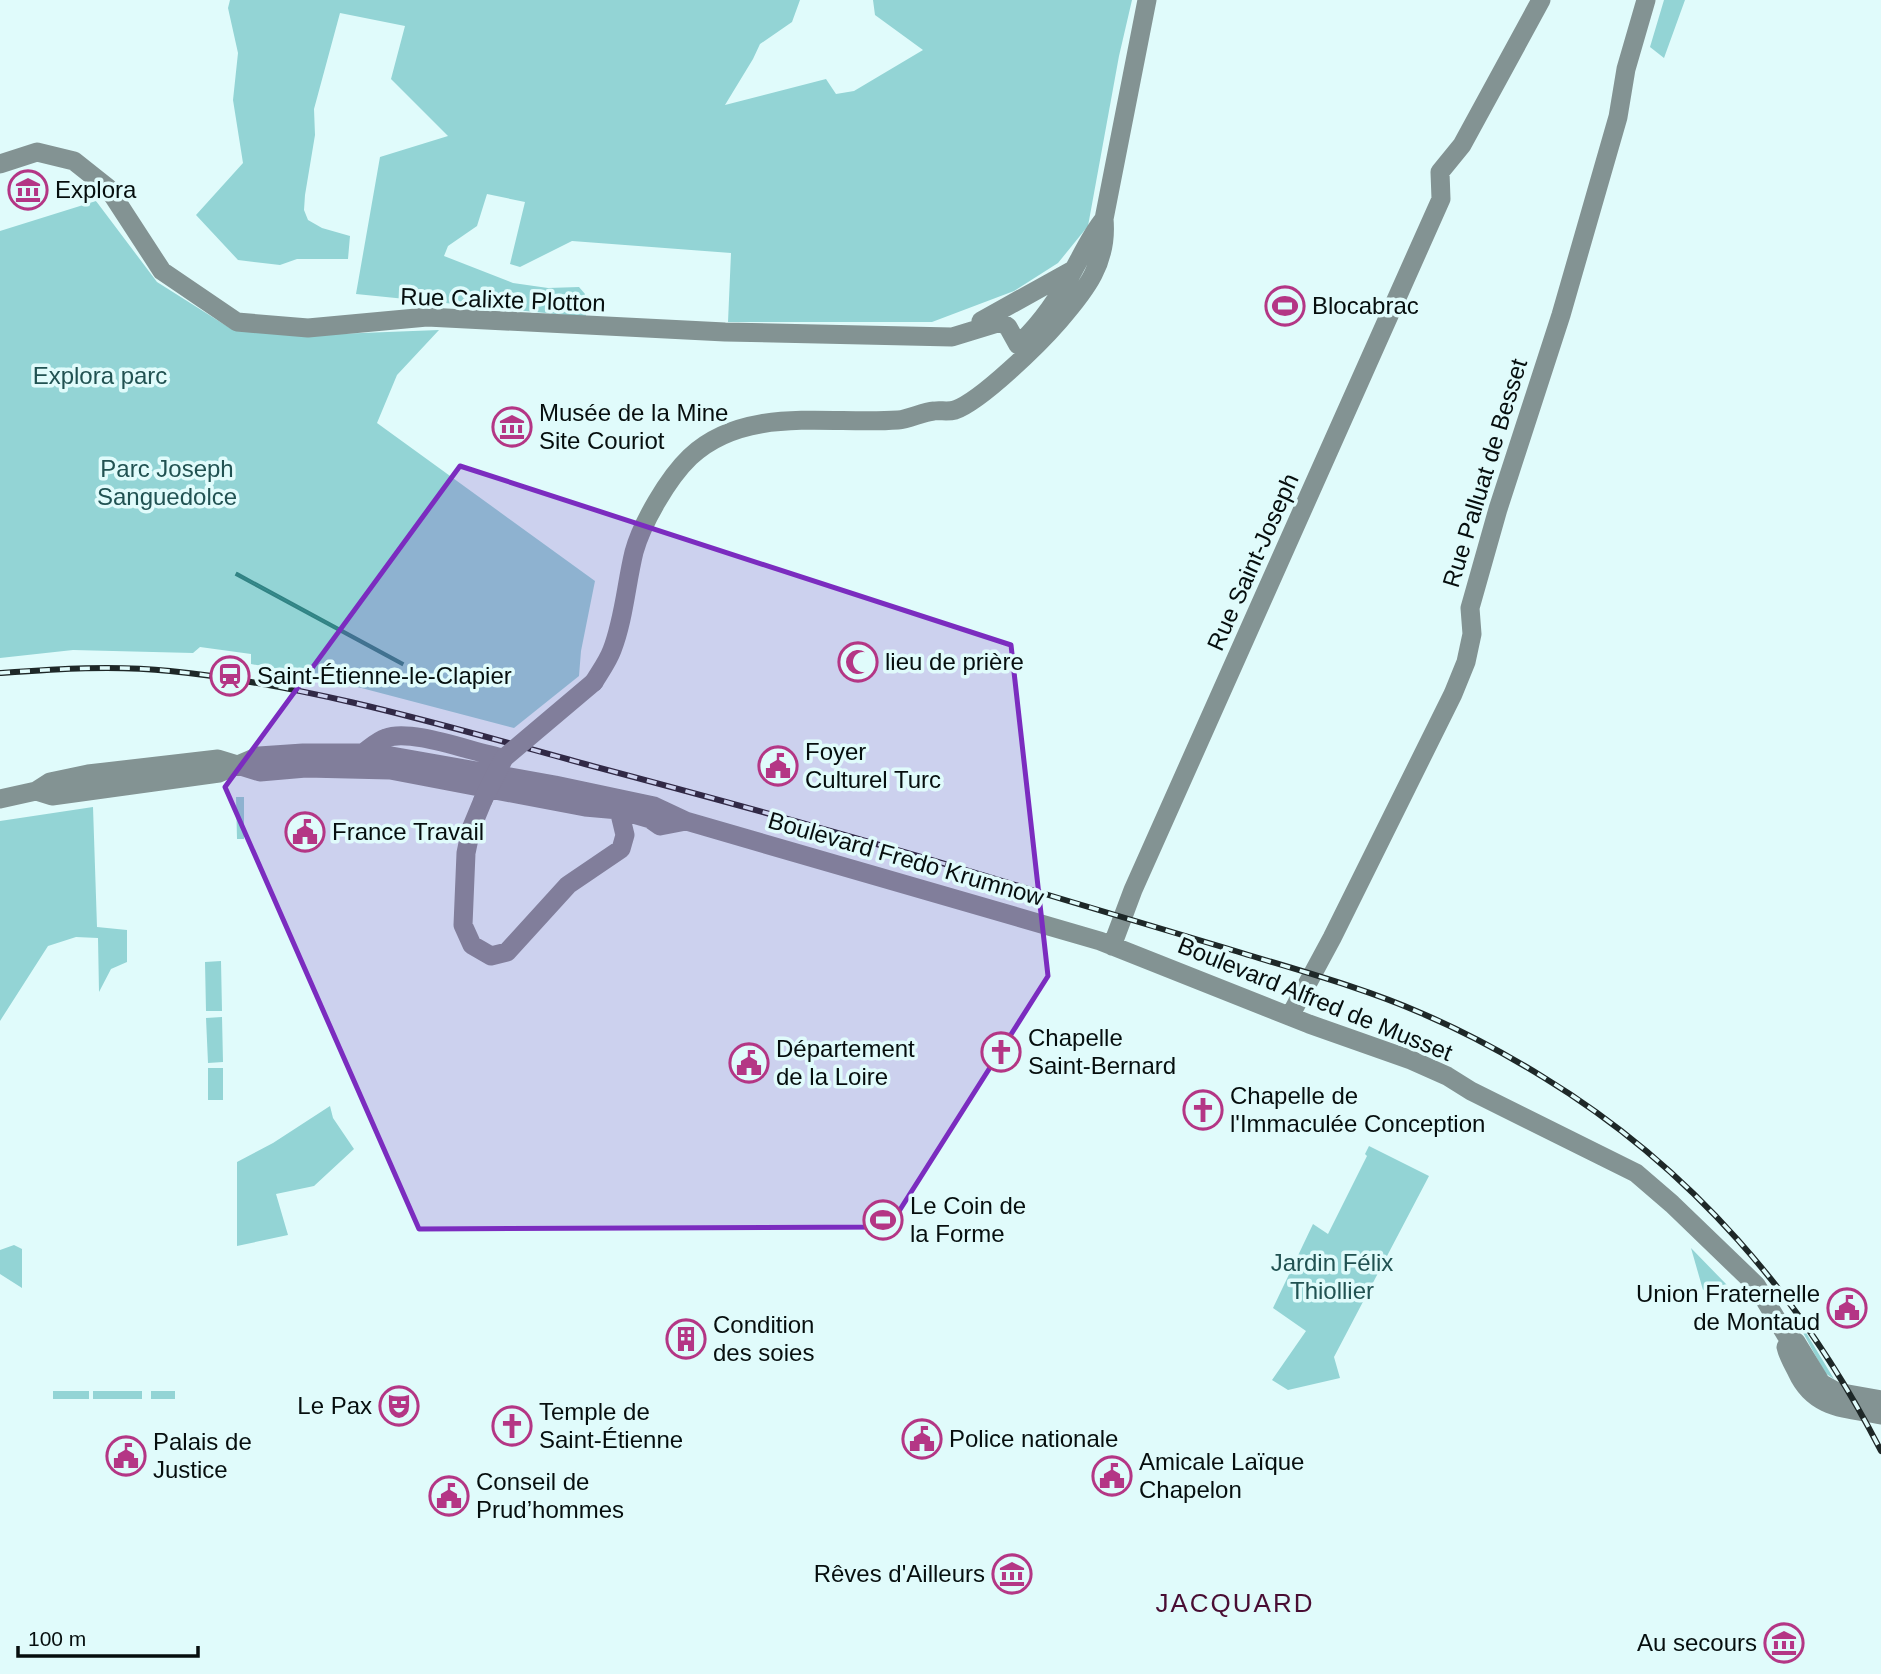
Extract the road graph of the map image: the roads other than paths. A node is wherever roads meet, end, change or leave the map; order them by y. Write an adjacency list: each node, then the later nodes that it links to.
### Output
1 (1147, 0): 5 (main road)
2 (1541, 0): 18 (main road, Rue Saint-Joseph)
3 (1646, 0): 19 (main road, Rue Palluat de Besset)
4 (0, 164): 9 (main road, Rue Calixte Plotton)
5 (1104, 219): 6 (main road); 8 (main road)
6 (1074, 269): 8 (main road); 9 (main road)
7 (1001, 322): 8 (main road); 9 (main road, Rue Calixte Plotton); 10 (main road)
8 (1044, 328): 10 (main road); 11 (main road)
9 (952, 337)
10 (1018, 345): 11 (main road)
11 (932, 411): 13 (main road, bridge)
12 (363, 753): 13 (main road); 14 (main road, Boulevard Fredo Krumnow); 17 (main road, Boulevard Fredo Krumnow)
13 (495, 756): 16 (main road, bridge)
14 (236, 764): 15 (main road); 16 (main road)
15 (0, 799)
16 (619, 810): 17 (main road)
17 (686, 821): 18 (main road, Boulevard Fredo Krumnow)
18 (1112, 946): 19 (main road, Boulevard Alfred de Musset)
19 (1290, 1016): 20 (main road, Boulevard Alfred de Musset)
20 (1786, 1335): 21 (main road, Boulevard Alfred de Musset); 22 (main road, Boulevard Alfred de Musset)
21 (1881, 1400)
22 (1881, 1415)

